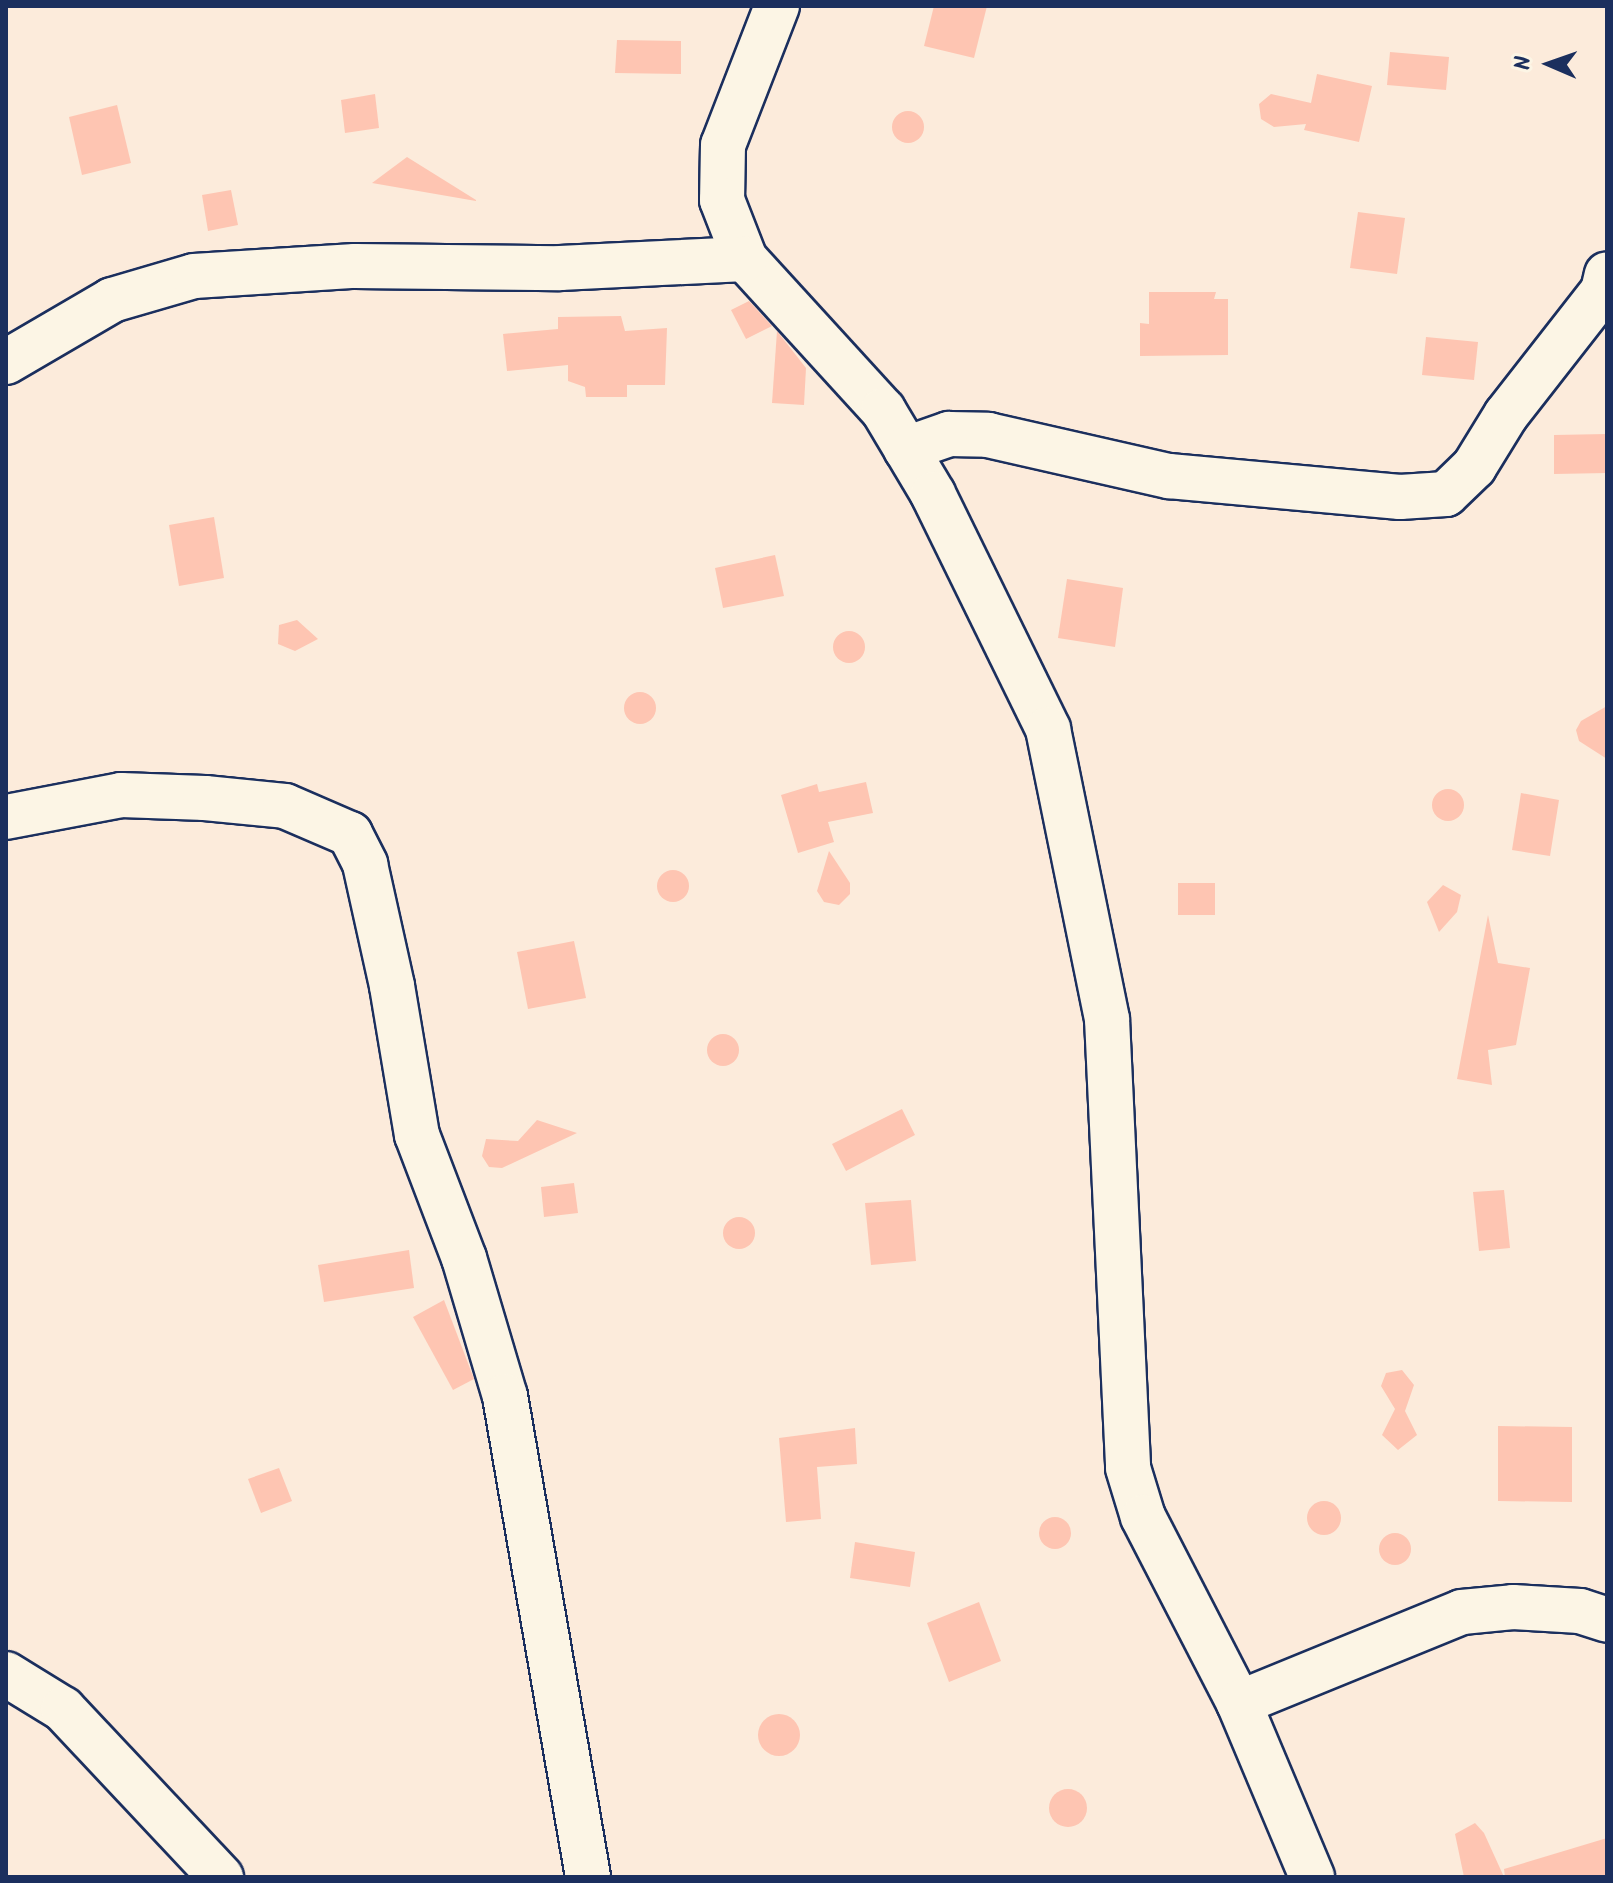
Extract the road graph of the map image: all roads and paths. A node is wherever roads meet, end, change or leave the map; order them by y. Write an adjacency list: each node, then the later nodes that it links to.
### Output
1 (777, 6): 2 (street)
2 (745, 259): 4 (street); 5 (street)
3 (1607, 274): 5 (street)
4 (6, 362)
5 (906, 449): 9 (street)
6 (6, 817): 11 (street)
7 (1607, 1620): 9 (street)
8 (6, 1674): 10 (street)
9 (1239, 1703): 12 (street)
10 (216, 1875)
11 (588, 1877)
12 (1312, 1877)

